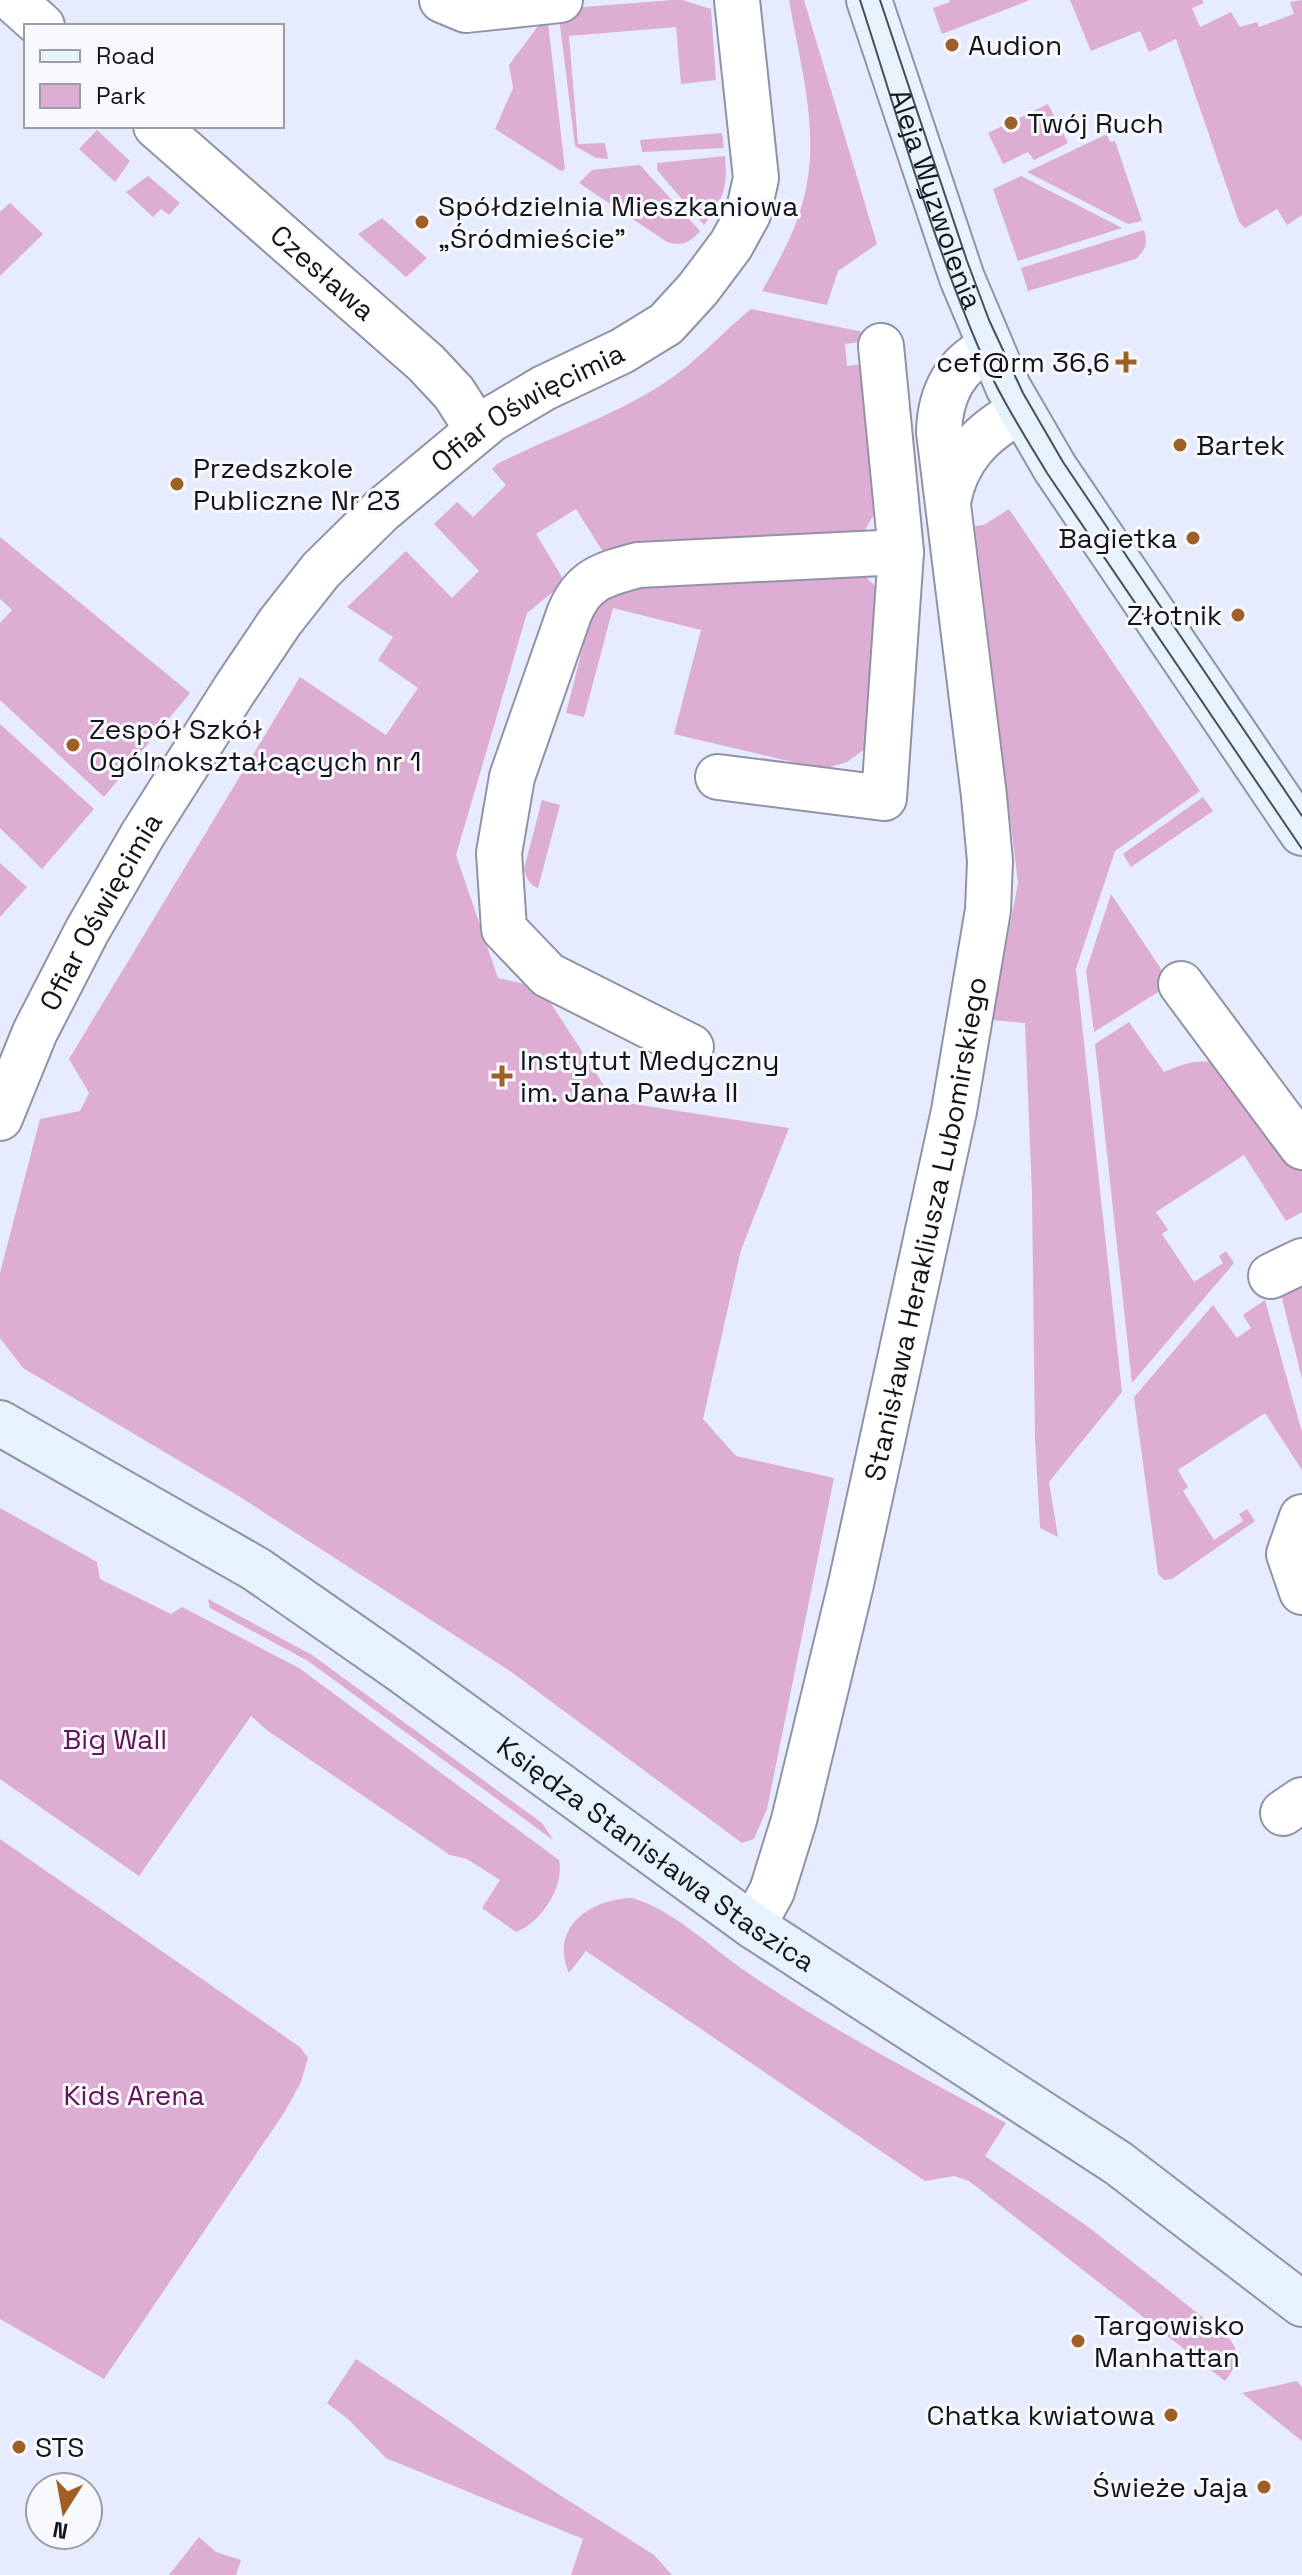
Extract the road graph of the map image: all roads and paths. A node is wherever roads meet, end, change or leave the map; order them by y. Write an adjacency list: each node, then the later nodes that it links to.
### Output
1 (13, 0): 6 (street)
2 (442, 0): 3 (street)
3 (560, 0)
4 (737, 0): 11 (street, Ofiar Oświęcimia)
5 (869, 0): 9 (street, Aleja Wyzwolenia)
6 (40, 24)
7 (158, 128): 11 (street, Czesława)
8 (881, 346): 13 (street)
9 (990, 348): 10 (street, Aleja Wyzwolenia); 12 (street, Stanisława Herakliusza Lubomirskiego)
10 (1021, 411): 12 (street, Stanisława Herakliusza Lubomirskiego); 15 (street, Aleja Wyzwolenia)
11 (477, 429): 18 (street, Ofiar Oświęcimia)
12 (948, 516): 23 (street, Stanisława Herakliusza Lubomirskiego)
13 (901, 552): 14 (street); 17 (street)
14 (718, 777)
15 (1302, 833)
16 (1181, 984): 19 (street)
17 (691, 1047)
18 (0, 1118)
19 (1302, 1147)
20 (0, 1423): 23 (street, Księdza Stanisława Staszica)
21 (1302, 1517): 22 (street)
22 (1302, 1592)
23 (753, 1926): 24 (street, Księdza Stanisława Staszica)
24 (1302, 2304)

